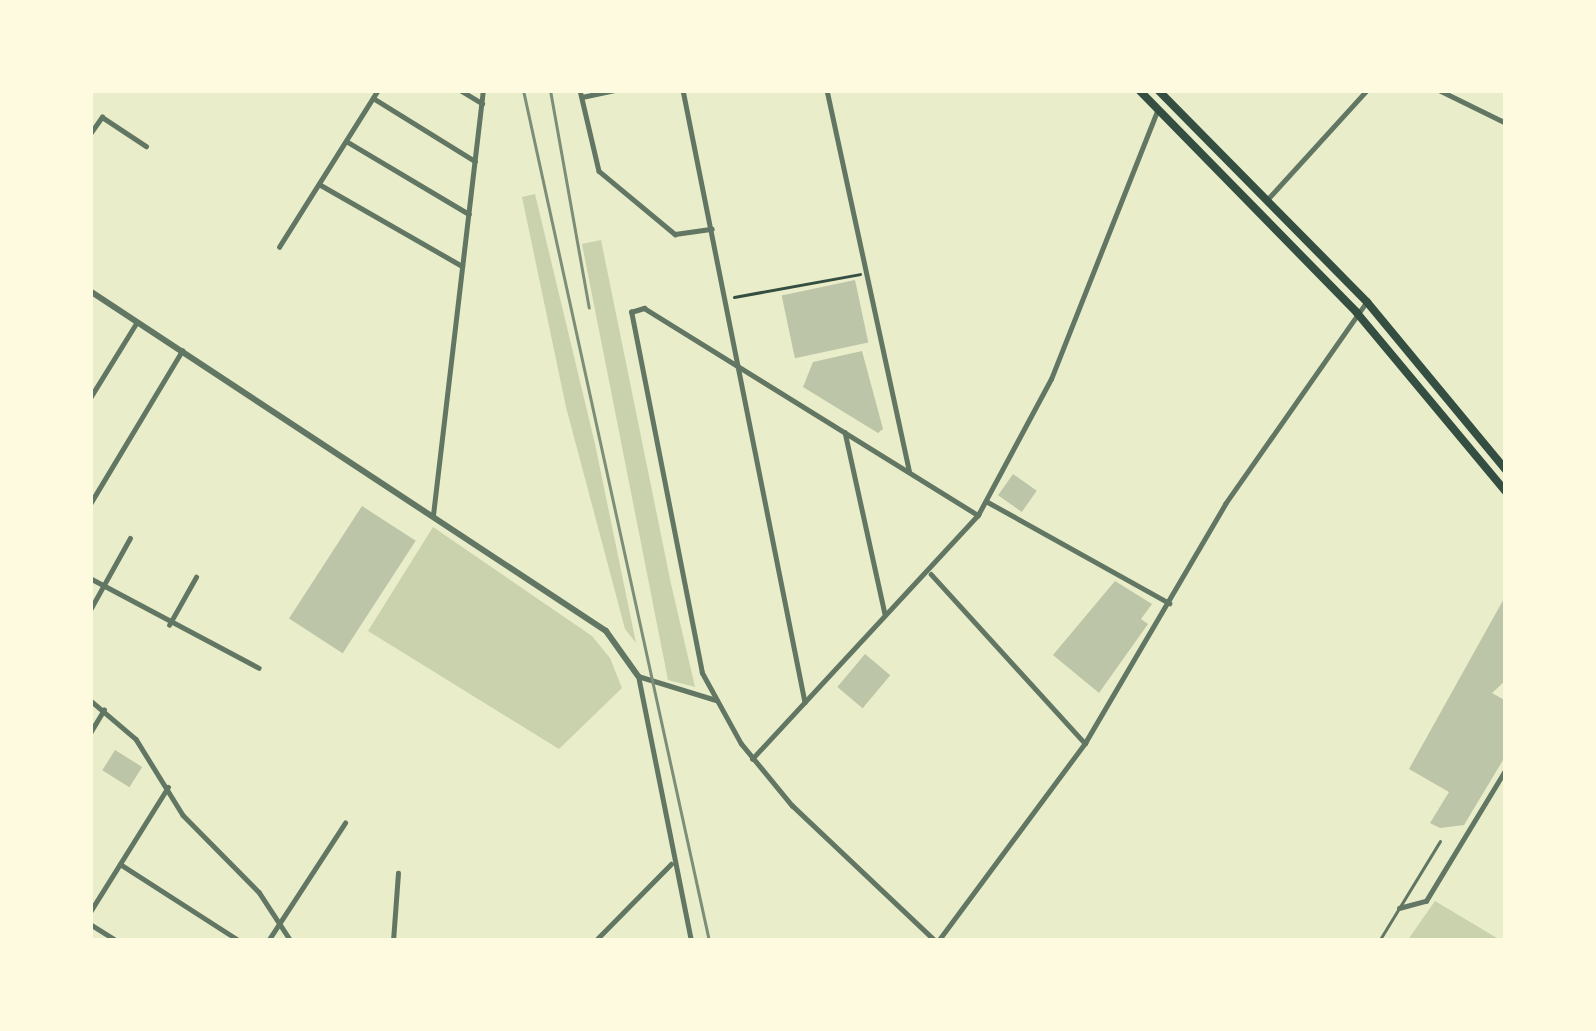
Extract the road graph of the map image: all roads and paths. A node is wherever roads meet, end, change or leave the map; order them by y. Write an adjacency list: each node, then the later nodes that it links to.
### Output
1 (378, 90): 12 (street)
2 (460, 90): 13 (street)
3 (483, 90): 13 (street)
4 (614, 90): 11 (street)
5 (682, 90): 23 (street)
6 (827, 90): 26 (street)
7 (1139, 90): 14 (main road)
8 (1158, 90): 21 (main road)
9 (1367, 90): 21 (street)
10 (1439, 90): 15 (street)
11 (581, 94): 23 (street)
12 (373, 98): 17 (street); 19 (street)
13 (482, 103): 19 (street)
14 (1158, 109): 30 (main road); 39 (street)
15 (1506, 123)
16 (90, 134): 18 (street)
17 (346, 141): 20 (street); 22 (street)
18 (146, 146)
19 (475, 161): 22 (street)
20 (319, 184): 24 (street); 25 (street)
21 (1266, 201): 29 (main road)
22 (469, 214): 25 (street)
23 (712, 229): 28 (street)
24 (279, 247)
25 (463, 266): 41 (street)
26 (867, 273): 28 (path); 36 (street)
27 (90, 291): 31 (street)
28 (726, 298): 33 (street)
29 (1366, 302): 30 (street); 37 (main road)
30 (1358, 314): 38 (main road); 48 (street)
31 (137, 322): 32 (street); 34 (street)
32 (182, 351): 40 (street); 41 (street)
33 (740, 369): 35 (street); 55 (street); 56 (street)
34 (90, 398)
35 (845, 432): 36 (street); 50 (street)
36 (909, 470): 42 (street)
37 (1506, 470)
38 (1506, 492)
39 (986, 501): 42 (street); 48 (street)
40 (90, 504)
41 (434, 515): 53 (street)
42 (978, 515): 44 (street)
43 (130, 538): 47 (street)
44 (930, 573): 50 (street); 59 (street)
45 (196, 577): 51 (street)
46 (90, 578): 47 (street)
47 (104, 587): 49 (street); 51 (street)
48 (1168, 602): 59 (street)
49 (90, 610)
50 (885, 614): 56 (street)
51 (169, 625): 52 (street)
52 (259, 668)
53 (638, 676): 55 (street); 65 (street)
54 (90, 700): 57 (street)
55 (716, 700): 60 (street)
56 (806, 705): 60 (street)
57 (104, 710): 58 (street); 62 (street)
58 (90, 733)
59 (1085, 743): 79 (street)
60 (752, 759): 79 (street)
61 (1506, 769): 68 (street)
62 (168, 788): 66 (street); 70 (street)
63 (345, 823): 70 (street)
64 (1440, 842): 68 (lane)
65 (673, 861): 77 (street); 78 (street)
66 (119, 864): 69 (street); 73 (street)
67 (398, 872): 76 (street)
68 (1399, 908): 80 (lane)
69 (90, 912)
70 (280, 922): 74 (street); 75 (street)
71 (90, 924): 72 (street)
72 (117, 941)
73 (240, 941)
74 (268, 941)
75 (291, 941)
76 (393, 941)
77 (595, 941)
78 (692, 941)
79 (937, 941)
80 (1378, 941)

